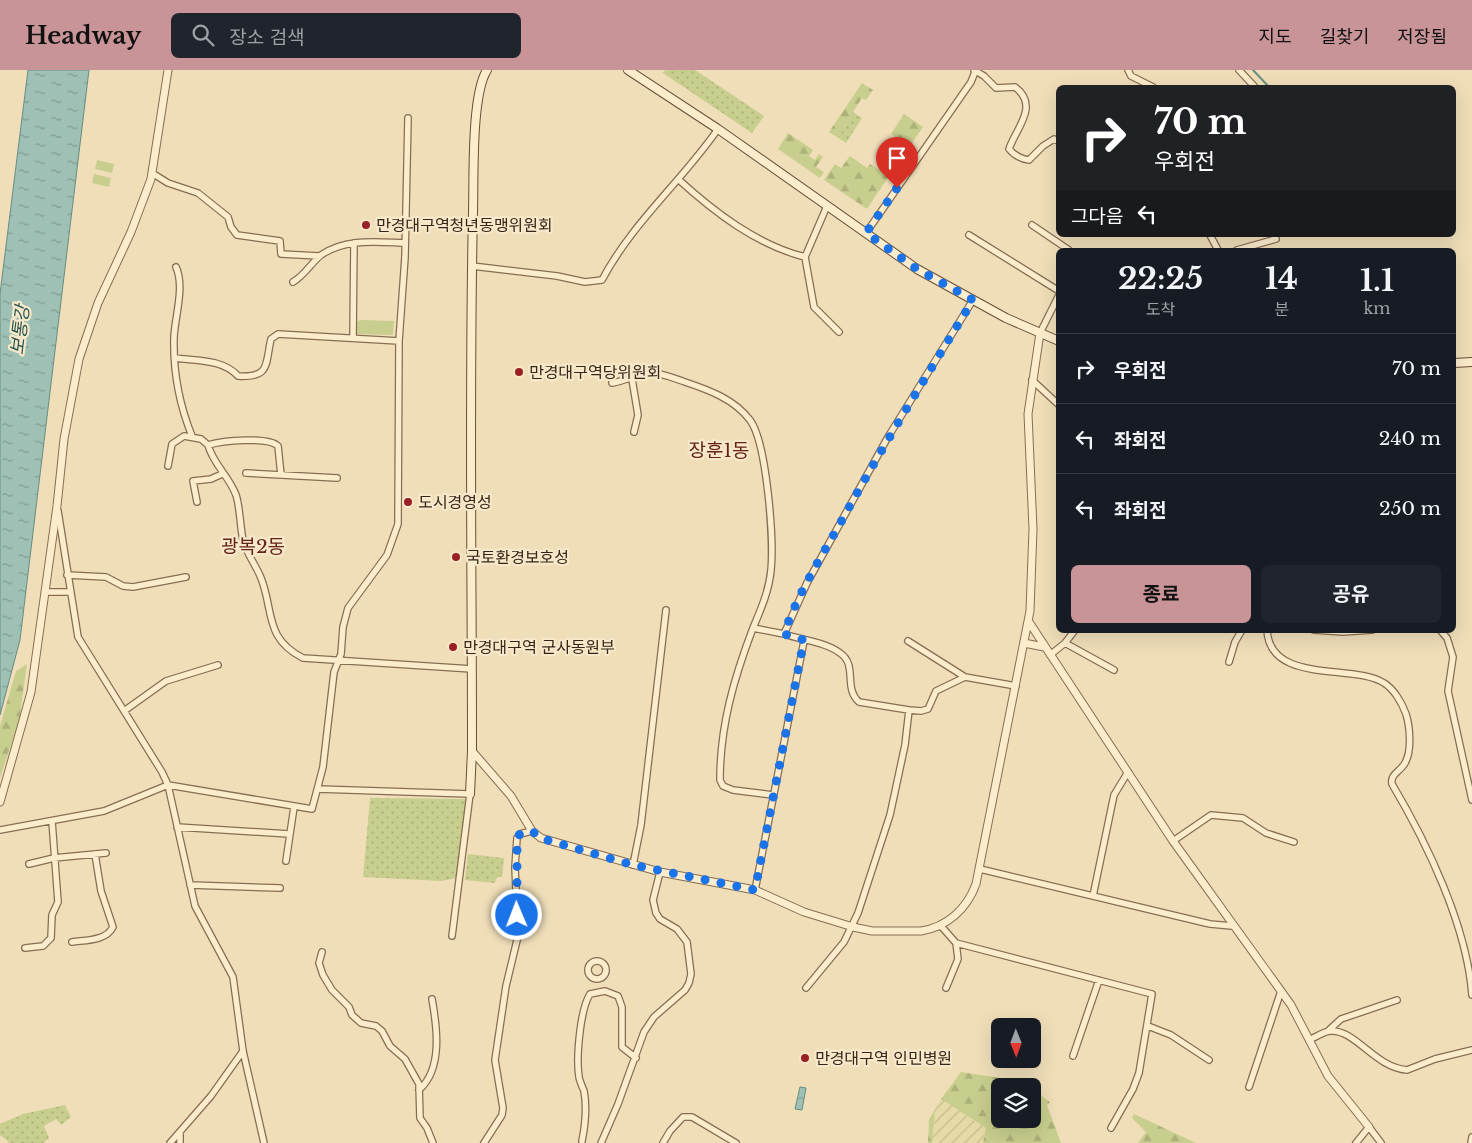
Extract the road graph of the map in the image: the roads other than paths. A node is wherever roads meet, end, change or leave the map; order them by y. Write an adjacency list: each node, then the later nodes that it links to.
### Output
1 (168, 70): 12 (street)
2 (487, 70): 25 (main road)
3 (628, 70): 10 (main road)
4 (1128, 70): 7 (street)
5 (1240, 70): 8 (street)
6 (975, 71): 11 (street); 16 (street)
7 (1150, 85)
8 (1253, 85)
9 (408, 118): 20 (street)
10 (718, 129): 13 (street); 14 (main road)
11 (1056, 139)
12 (152, 174): 23 (street); 52 (street)
13 (678, 179): 24 (street); 25 (street)
14 (826, 206): 16 (main road); 24 (street)
15 (1032, 225): 21 (street)
16 (866, 233): 29 (main road)
17 (969, 235): 28 (street)
18 (1276, 239): 22 (street)
19 (354, 243): 20 (street); 23 (street); 33 (street)
20 (405, 243): 35 (street)
21 (1066, 248)
22 (1244, 248)
23 (319, 256): 27 (street)
24 (805, 257): 31 (street)
25 (472, 266): 74 (main road)
26 (176, 267): 36 (street)
27 (293, 282)
28 (1056, 289)
29 (973, 300): 32 (main road); 64 (street)
30 (1056, 301): 32 (street)
31 (839, 332)
32 (1040, 333): 34 (main road); 40 (street)
33 (352, 338): 35 (street); 36 (street)
34 (1056, 340)
35 (399, 341): 71 (street)
36 (175, 358): 44 (street)
37 (1456, 362): 38 (main road)
38 (1472, 362)
39 (632, 379): 41 (street); 43 (street); 59 (street)
40 (1032, 380): 42 (street); 58 (street)
41 (612, 383)
42 (1056, 402)
43 (634, 432)
44 (192, 436): 45 (street); 46 (street)
45 (208, 445): 48 (street); 49 (street)
46 (168, 466)
47 (246, 473): 49 (street)
48 (222, 474): 51 (street); 71 (street)
49 (281, 475): 50 (street)
50 (337, 478)
51 (197, 502)
52 (57, 506): 53 (street); 55 (street)
53 (67, 575): 54 (street); 56 (street)
54 (186, 577)
55 (45, 592): 56 (street); 87 (street)
56 (69, 592): 79 (street)
57 (666, 610): 101 (street)
58 (1029, 622): 67 (street); 69 (street)
59 (753, 628): 64 (street); 85 (street)
60 (1073, 633): 68 (street)
61 (1240, 633): 72 (street)
62 (1268, 633): 122 (street)
63 (1443, 633): 86 (street)
64 (784, 634): 65 (street)
65 (804, 640): 78 (street); 85 (street)
66 (908, 641): 76 (street)
67 (1024, 643): 69 (street); 77 (street)
68 (1065, 643): 70 (street); 75 (street)
69 (1044, 646): 70 (street)
70 (1050, 655): 81 (street)
71 (339, 660): 74 (street); 83 (street)
72 (1230, 662)
73 (218, 665): 79 (street)
74 (472, 668): 80 (main road)
75 (1114, 670)
76 (965, 677): 77 (street); 78 (street)
77 (1016, 686): 102 (street)
78 (909, 710): 110 (street)
79 (124, 711): 82 (street)
80 (472, 750): 84 (main road); 92 (street)
81 (1128, 772): 94 (street); 107 (street)
82 (168, 785): 88 (street); 89 (street); 90 (street)
83 (318, 789): 84 (street); 88 (street)
84 (470, 794): 111 (street)
85 (773, 795): 106 (street)
86 (1472, 800)
87 (0, 802)
88 (294, 807): 93 (street)
89 (52, 821): 91 (street); 98 (street)
90 (177, 827): 93 (street); 104 (street)
91 (0, 830)
92 (532, 831): 101 (street); 144 (street)
93 (289, 834): 99 (street)
94 (1173, 841): 95 (street); 109 (street)
95 (1294, 842)
96 (106, 853): 97 (street)
97 (95, 854): 98 (street); 112 (street)
98 (54, 858): 100 (street); 114 (street)
99 (286, 861)
100 (30, 864)
101 (633, 865): 103 (street)
102 (980, 868): 107 (street); 108 (street)
103 (660, 872): 106 (street); 131 (street)
104 (190, 885): 105 (street); 129 (street)
105 (280, 888)
106 (755, 890): 110 (street)
107 (1093, 896): 109 (street)
108 (941, 926): 110 (street); 113 (street)
109 (1232, 926): 121 (street)
110 (852, 927): 118 (street)
111 (452, 936)
112 (72, 942)
113 (956, 943): 117 (street); 119 (street)
114 (25, 948)
115 (322, 952): 134 (street)
116 (599, 979): 120 (street)
117 (1099, 980): 125 (street); 130 (street)
118 (806, 988)
119 (946, 988)
120 (600, 990): 131 (street); 139 (street)
121 (1281, 991): 127 (street); 133 (street)
122 (1472, 994)
123 (432, 999): 134 (street)
124 (1397, 1000): 126 (street)
125 (1148, 1026): 132 (street); 135 (street)
126 (1328, 1031): 127 (street); 128 (street)
127 (1309, 1040): 136 (street)
128 (1472, 1050)
129 (243, 1051): 137 (street); 142 (street)
130 (1073, 1056)
131 (636, 1058): 145 (street)
132 (1209, 1060)
133 (1249, 1087)
134 (419, 1090): 143 (street)
135 (1111, 1128)
136 (1369, 1128): 148 (street); 149 (street)
137 (180, 1132): 140 (street); 141 (street)
138 (1472, 1137): 150 (street)
139 (582, 1141)
140 (170, 1143)
141 (180, 1143)
142 (264, 1143)
143 (432, 1143)
144 (484, 1143)
145 (602, 1143)
146 (663, 1143): 147 (street)
147 (736, 1143)
148 (1356, 1143)
149 (1381, 1143)
150 (1471, 1143)

